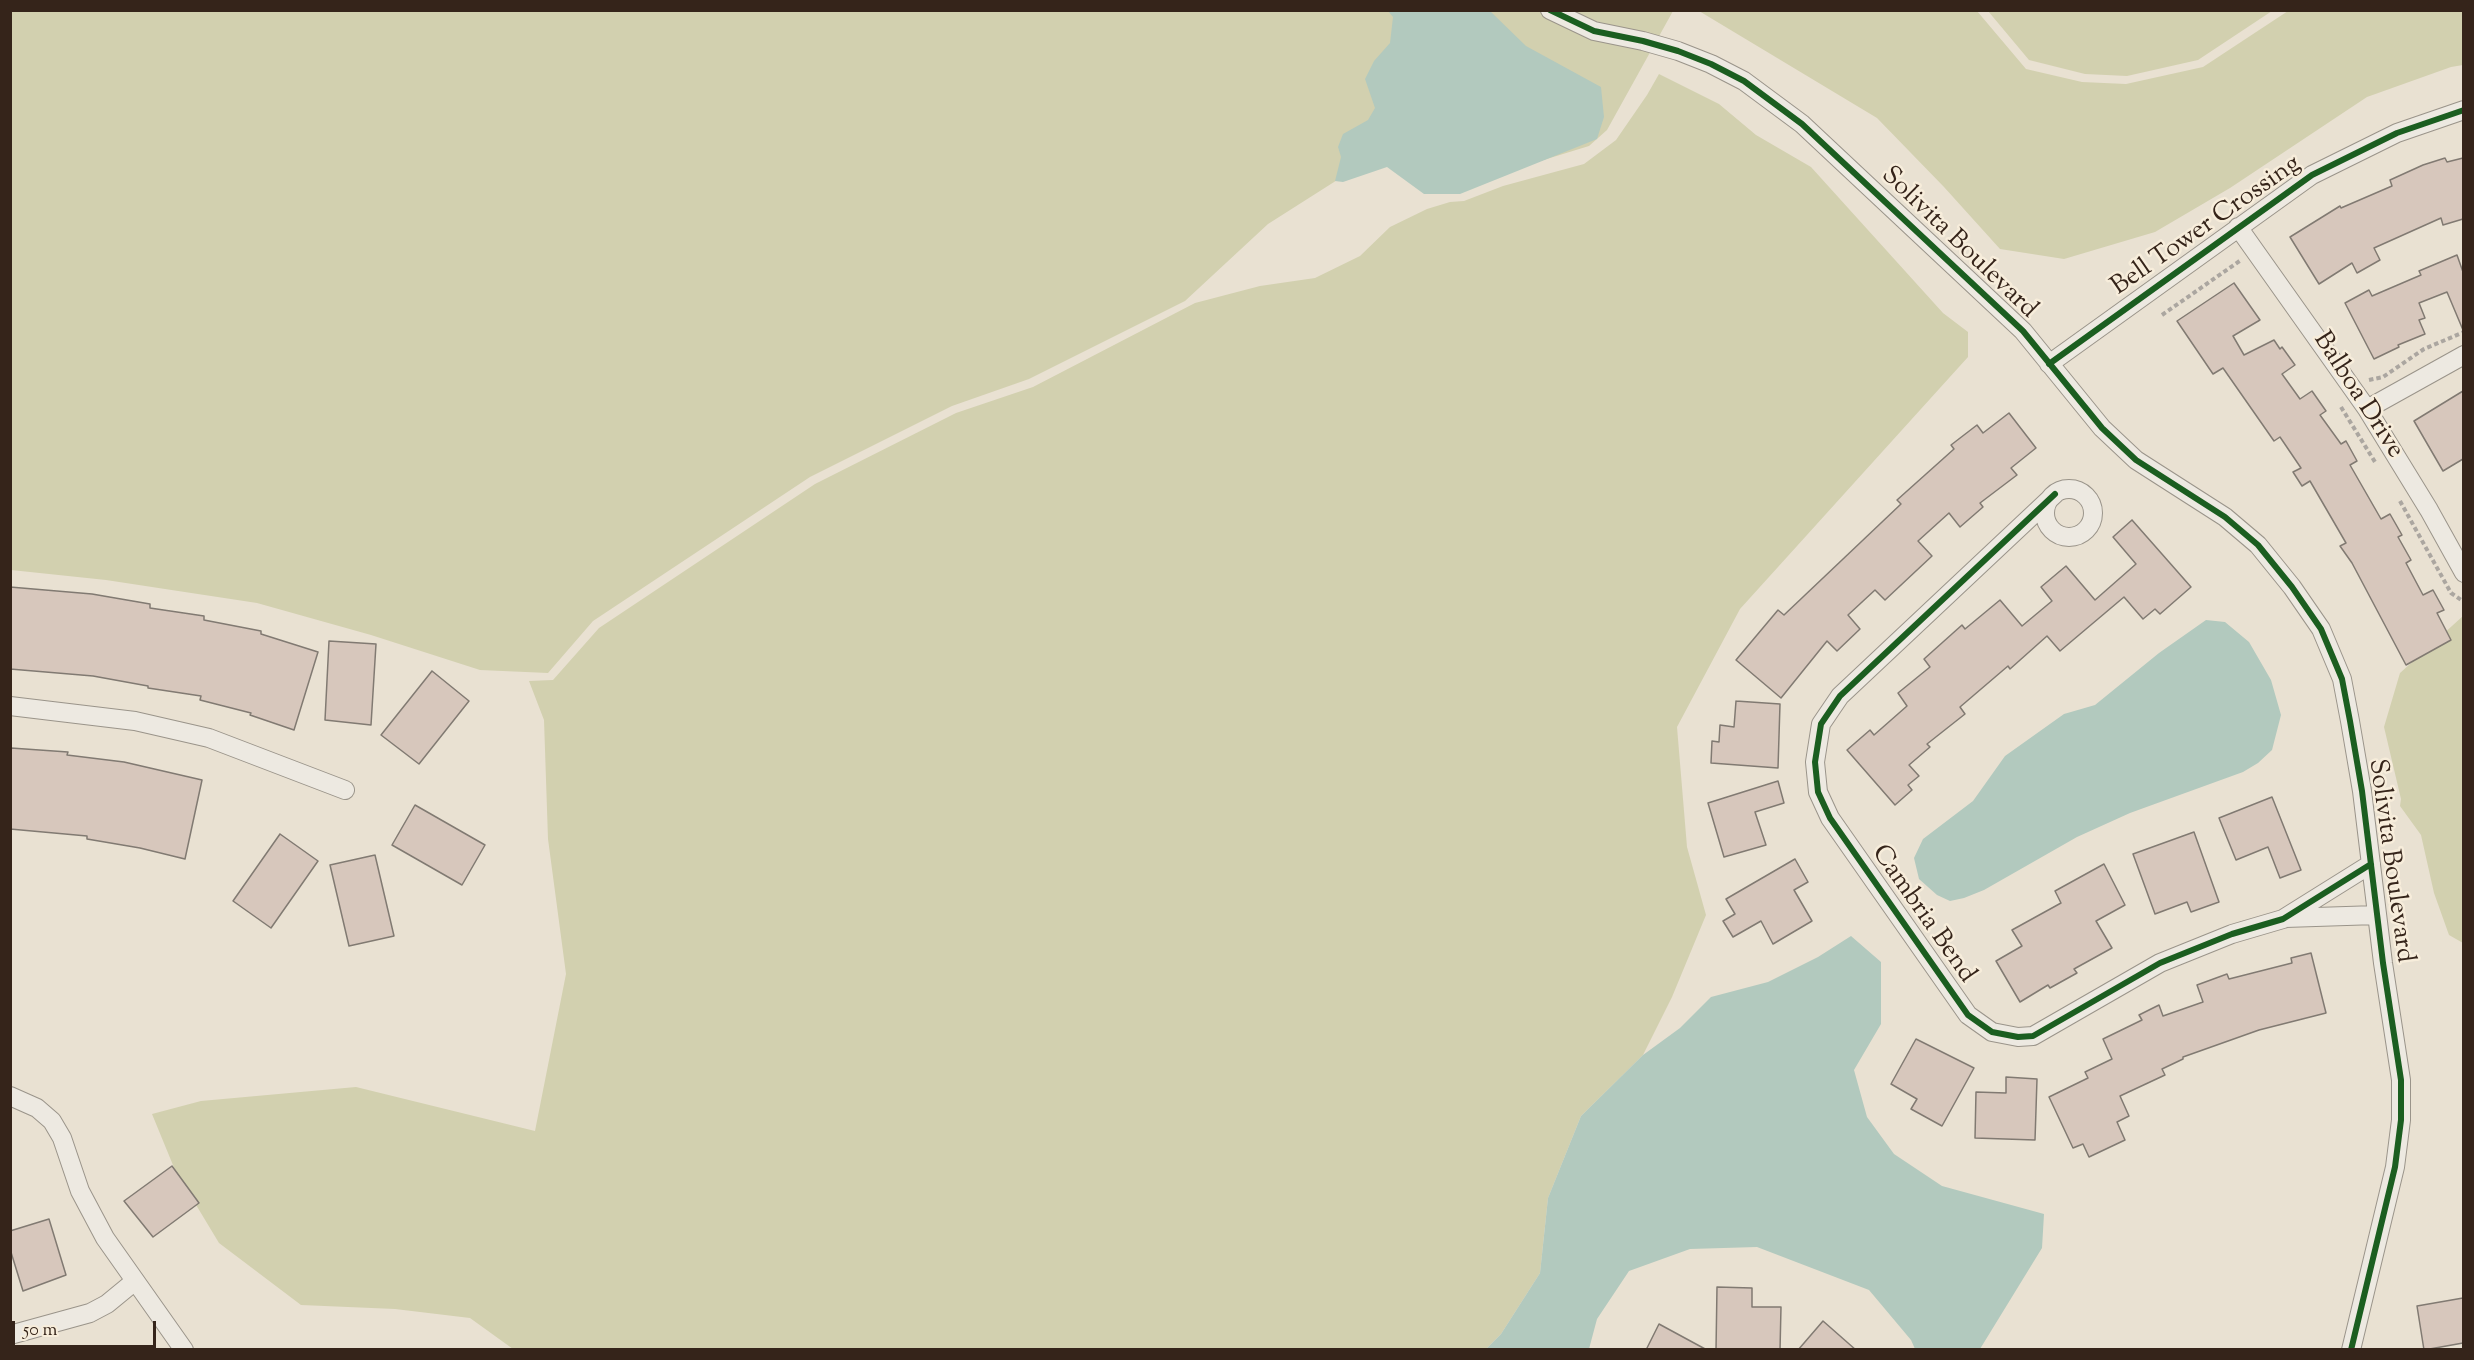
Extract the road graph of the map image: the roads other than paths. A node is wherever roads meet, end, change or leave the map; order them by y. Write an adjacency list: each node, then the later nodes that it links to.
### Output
1 (1550, 10): 5 (street, Solivita Boulevard)
2 (2463, 110): 3 (street, Bell Tower Crossing)
3 (2238, 227): 5 (street, Bell Tower Crossing); 6 (street, Balboa Drive)
4 (2463, 355): 6 (street)
5 (2049, 364): 11 (street, Solivita Boulevard)
6 (2367, 409): 8 (street, Balboa Drive)
7 (2055, 494): 13 (street, Cambria Bend)
8 (2463, 573)
9 (10, 706): 10 (street)
10 (345, 790)
11 (2371, 864): 12 (street, Solivita Boulevard); 13 (street, Cambria Bend)
12 (2377, 915): 13 (street); 18 (street, Solivita Boulevard)
13 (2283, 919)
14 (10, 1096): 15 (street)
15 (135, 1281): 16 (street); 17 (street)
16 (10, 1335)
17 (184, 1350)
18 (2351, 1350)

